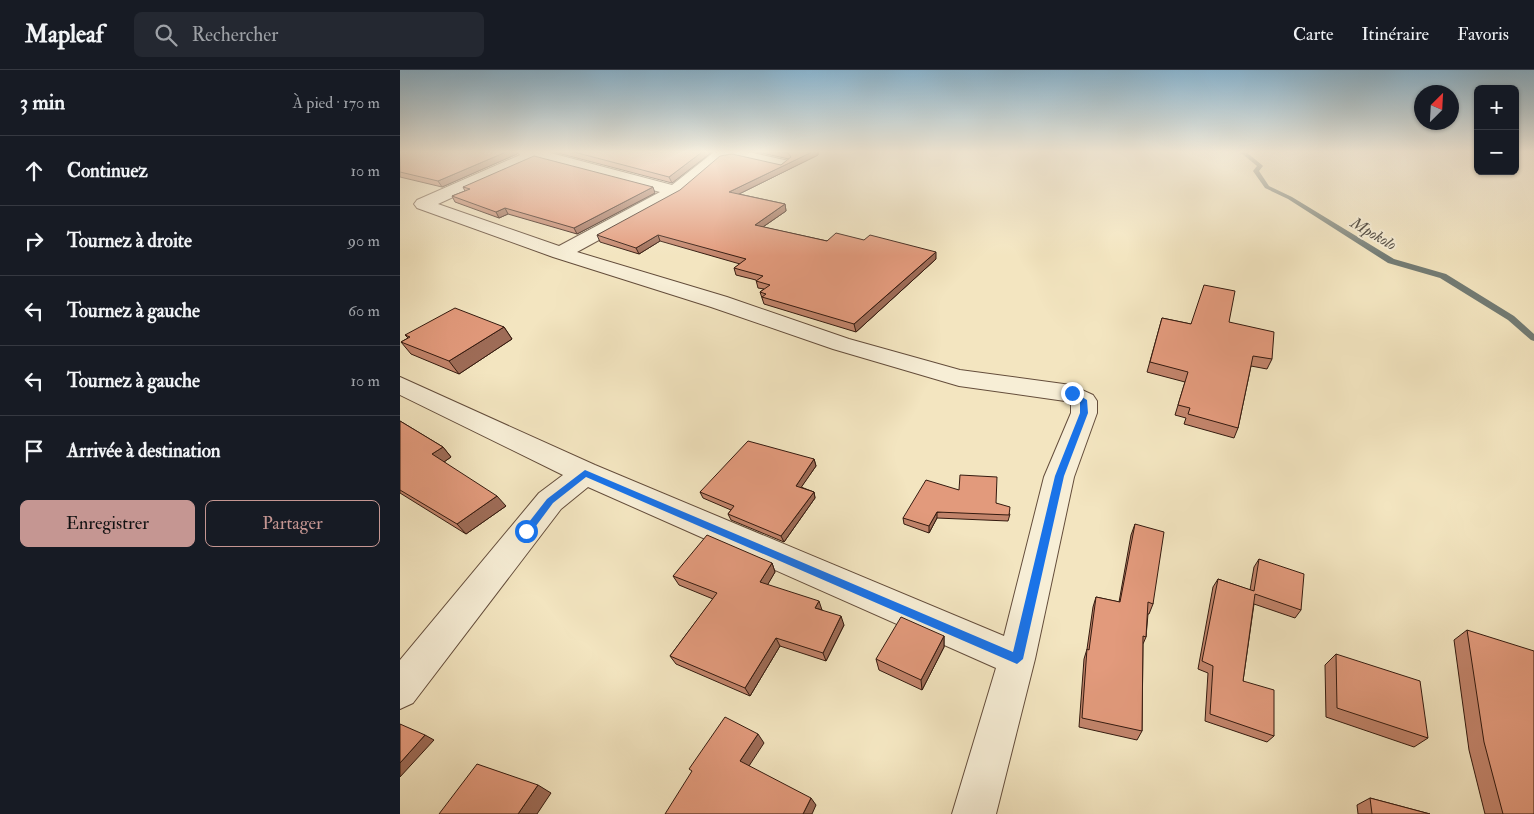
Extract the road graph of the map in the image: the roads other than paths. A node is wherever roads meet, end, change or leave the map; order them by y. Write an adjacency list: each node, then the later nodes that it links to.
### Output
1 (460, 187): 5 (street)
2 (659, 187): 4 (street)
3 (680, 187): 4 (street)
4 (675, 191): 5 (street)
5 (560, 252): 8 (street)
6 (400, 385): 7 (street)
7 (585, 473): 8 (street); 9 (street)
8 (1017, 659): 10 (street)
9 (400, 690)
10 (974, 814)

